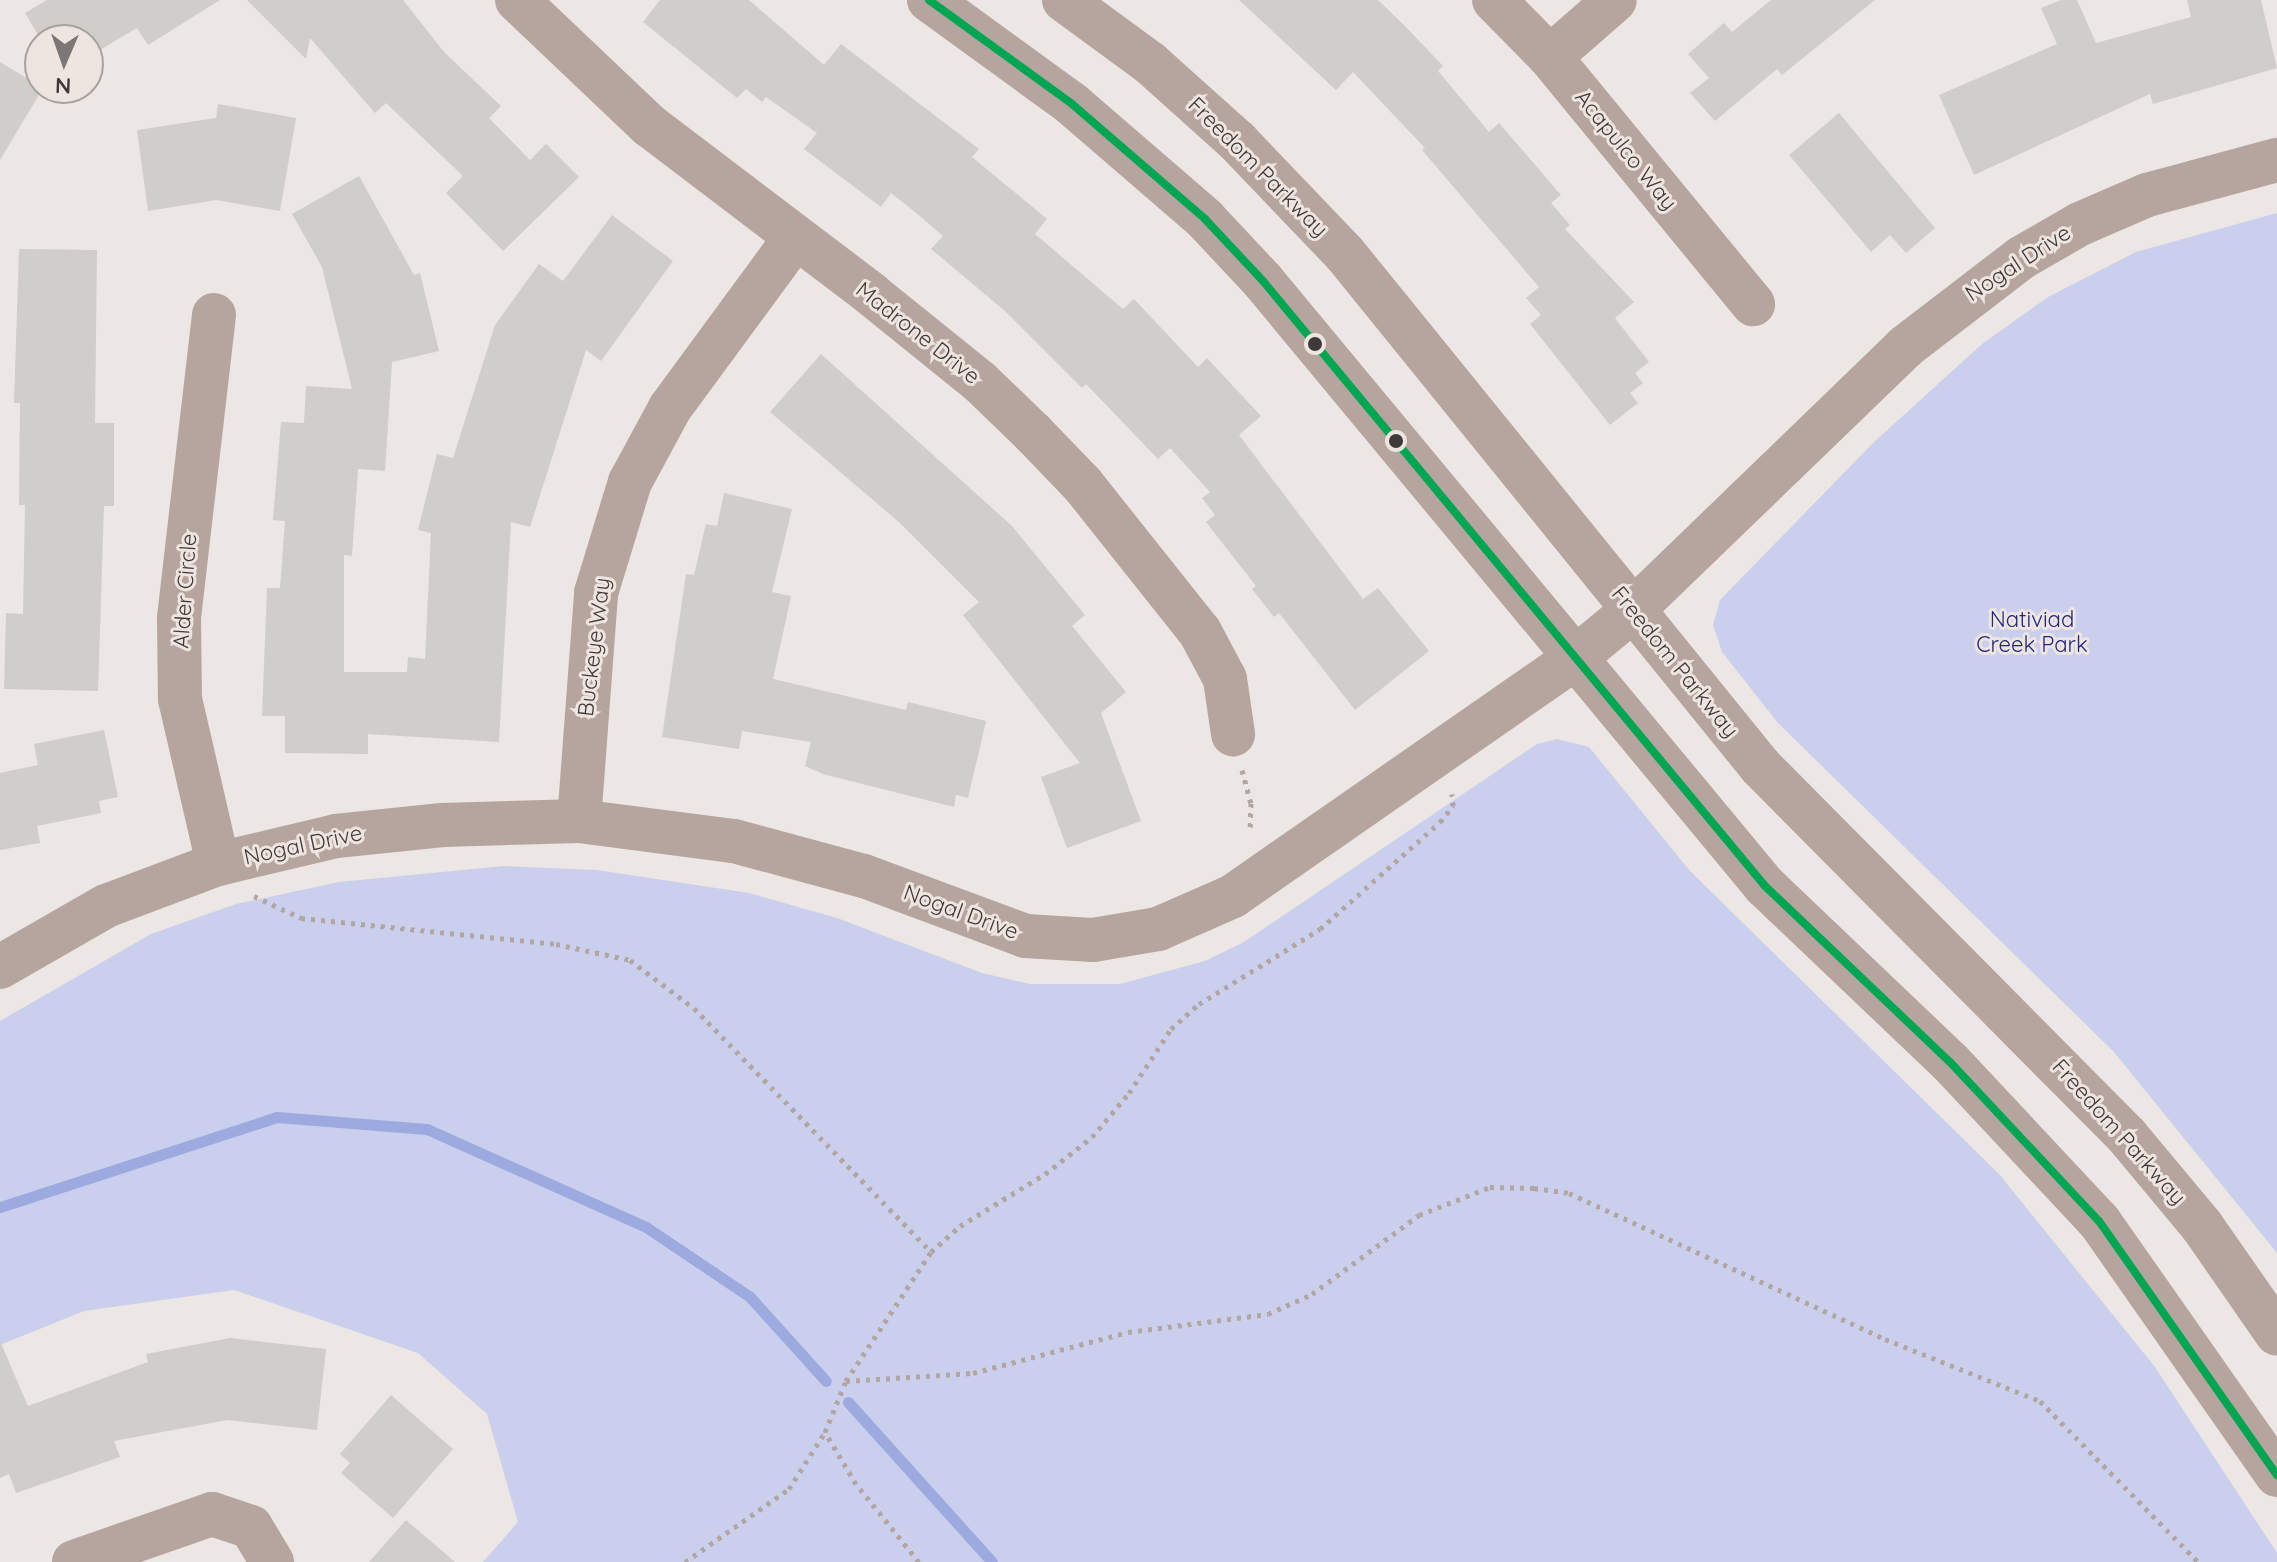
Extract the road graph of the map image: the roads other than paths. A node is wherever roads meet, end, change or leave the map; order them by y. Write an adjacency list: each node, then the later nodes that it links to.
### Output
1 (517, 0): 8 (street, Madrone Drive)
2 (929, 0): 12 (street)
3 (1064, 0): 11 (street, Freedom Parkway)
4 (1494, 0): 6 (street, Acapulco Way)
5 (1615, 0): 6 (street)
6 (1550, 57): 9 (street, Acapulco Way)
7 (2277, 160): 11 (street, Nogal Drive)
8 (794, 239): 13 (street, Madrone Drive); 14 (street, Buckeye Way)
9 (1753, 304)
10 (214, 315): 15 (street, Alder Circle)
11 (1633, 610): 12 (street, Nogal Drive); 17 (street, Freedom Parkway)
12 (1574, 659): 14 (street, Nogal Drive); 18 (street)
13 (1233, 734)
14 (579, 821): 15 (street, Nogal Drive)
15 (218, 864): 16 (street, Nogal Drive)
16 (0, 967)
17 (2277, 1334)
18 (2277, 1475)
19 (269, 1554): 20 (street)
20 (74, 1562)

